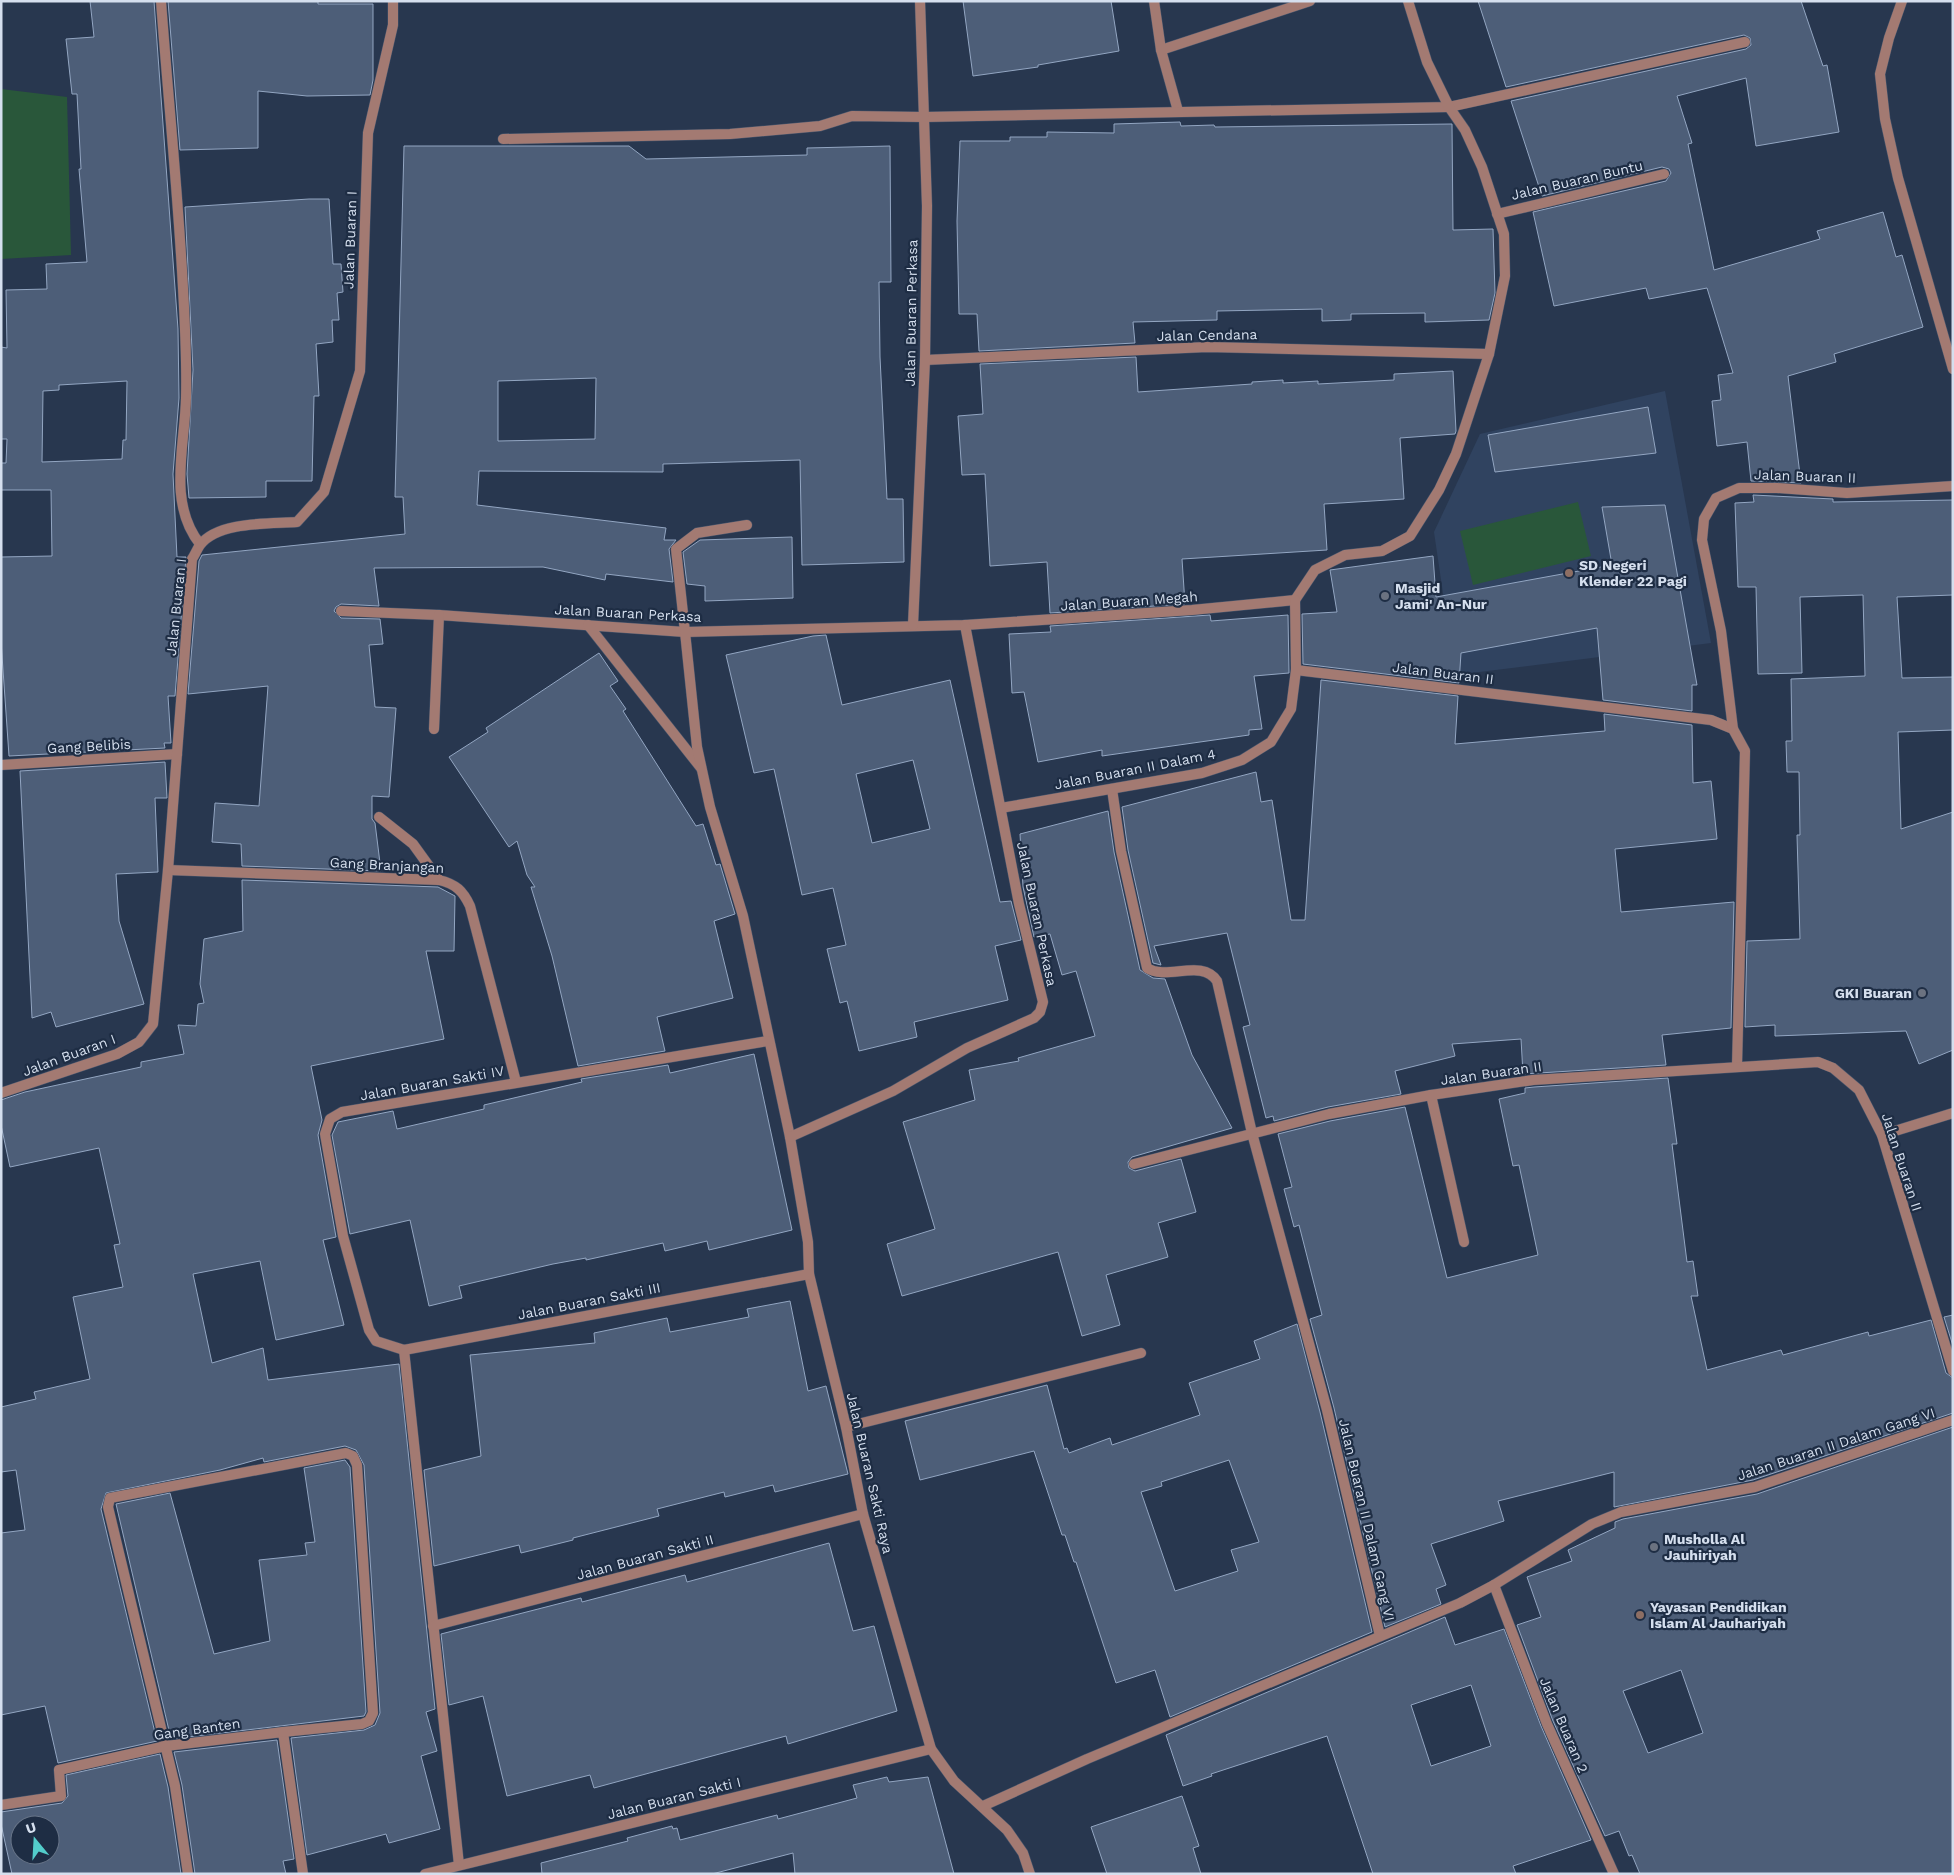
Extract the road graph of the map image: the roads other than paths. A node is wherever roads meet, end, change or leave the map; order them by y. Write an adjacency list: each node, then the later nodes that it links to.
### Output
1 (161, 1): 21 (street)
2 (392, 1): 21 (street, Jalan Buaran I)
3 (920, 1): 12 (street, Jalan Buaran Perkasa)
4 (1154, 1): 9 (street)
5 (1310, 1): 9 (street)
6 (1408, 1): 10 (street)
7 (1902, 1): 18 (street)
8 (1745, 42): 10 (street)
9 (1161, 50): 11 (street)
10 (1449, 108): 11 (street); 15 (street)
11 (1178, 111): 12 (street)
12 (924, 117): 13 (street); 17 (street, Jalan Buaran Perkasa)
13 (504, 139)
14 (1664, 174): 15 (street, Jalan Buaran Buntu)
15 (1497, 214): 16 (street)
16 (1489, 354): 17 (street, Jalan Cendana); 22 (street)
17 (925, 360): 26 (street, Jalan Buaran Perkasa)
18 (1953, 369)
19 (1953, 486): 31 (street, Jalan Buaran II)
20 (747, 525): 28 (street, Jalan Buaran Sakti Raya)
21 (200, 544): 32 (street, Jalan Buaran I)
22 (1295, 600): 27 (street, Jalan Buaran Megah); 29 (street, Jalan Buaran II Dalam 4)
23 (341, 611): 24 (street, Jalan Buaran Perkasa)
24 (439, 615): 25 (street, Jalan Buaran Perkasa); 30 (street)
25 (588, 625): 28 (street, Jalan Buaran Perkasa); 34 (street)
26 (914, 625): 27 (street, Jalan Buaran Perkasa); 28 (street, Jalan Buaran Perkasa)
27 (965, 625): 36 (street, Jalan Buaran Perkasa)
28 (685, 632): 34 (street, Jalan Buaran Sakti Raya)
29 (1296, 670): 31 (street, Jalan Buaran II); 35 (street, Jalan Buaran II Dalam 4)
30 (434, 729)
31 (1733, 729): 41 (street, Jalan Buaran II)
32 (178, 754): 33 (street, Gang Belibis); 38 (street, Jalan Buaran I)
33 (1, 764)
34 (702, 770): 40 (street, Jalan Buaran Sakti Raya)
35 (1112, 789): 36 (street, Jalan Buaran II Dalam 4); 46 (street, Jalan Buaran II Dalam Gang VI)
36 (1001, 808): 48 (street, Jalan Buaran Perkasa)
37 (379, 817): 39 (street)
38 (168, 870): 39 (street, Gang Branjangan); 43 (street, Jalan Buaran I)
39 (439, 880): 42 (street, Gang Branjangan)
40 (768, 1041): 42 (street, Jalan Buaran Sakti IV); 48 (street, Jalan Buaran Sakti Raya)
41 (1737, 1066): 44 (street, Jalan Buaran II); 47 (street, Jalan Buaran II)
42 (516, 1082): 53 (street, Jalan Buaran Sakti IV)
43 (1, 1094)
44 (1430, 1095): 46 (street, Jalan Buaran II); 50 (street)
45 (1953, 1113): 47 (street)
46 (1252, 1133): 49 (street, Jalan Buaran II); 62 (street, Jalan Buaran II Dalam Gang VI)
47 (1882, 1135): 52 (street, Jalan Buaran II)
48 (790, 1137): 51 (street, Jalan Buaran Sakti Raya)
49 (1134, 1164)
50 (1464, 1242)
51 (809, 1274): 54 (street, Jalan Buaran Sakti III); 58 (street, Jalan Buaran Sakti Raya)
52 (1948, 1338): 56 (street, Jalan Buaran II)
53 (376, 1341): 54 (street, Jalan Buaran Sakti III)
54 (404, 1350): 61 (street)
55 (1141, 1354): 58 (street)
56 (1953, 1372)
57 (1953, 1420): 60 (street, Jalan Buaran II Dalam Gang VI)
58 (846, 1428): 59 (street, Jalan Buaran Sakti Raya)
59 (863, 1514): 61 (street, Jalan Buaran Sakti II); 65 (street, Jalan Buaran Sakti Raya)
60 (1494, 1585): 62 (street, Jalan Buaran II Dalam Gang VI); 73 (street, Jalan Buaran 2)
61 (433, 1626): 68 (street)
62 (1380, 1636): 67 (street)
63 (282, 1732): 64 (street, Gang Banten); 64 (street, Gang Banten); 70 (street)
64 (166, 1746): 66 (street, Gang Banten); 69 (street)
65 (931, 1749): 67 (street, Jalan Buaran Sakti Raya); 68 (street, Jalan Buaran Sakti I)
66 (1, 1805)
67 (984, 1806): 72 (street, Jalan Buaran Sakti Raya)
68 (459, 1866): 71 (street, Jalan Buaran Sakti I)
69 (188, 1874)
70 (303, 1874)
71 (425, 1874)
72 (1030, 1874)
73 (1614, 1874)

